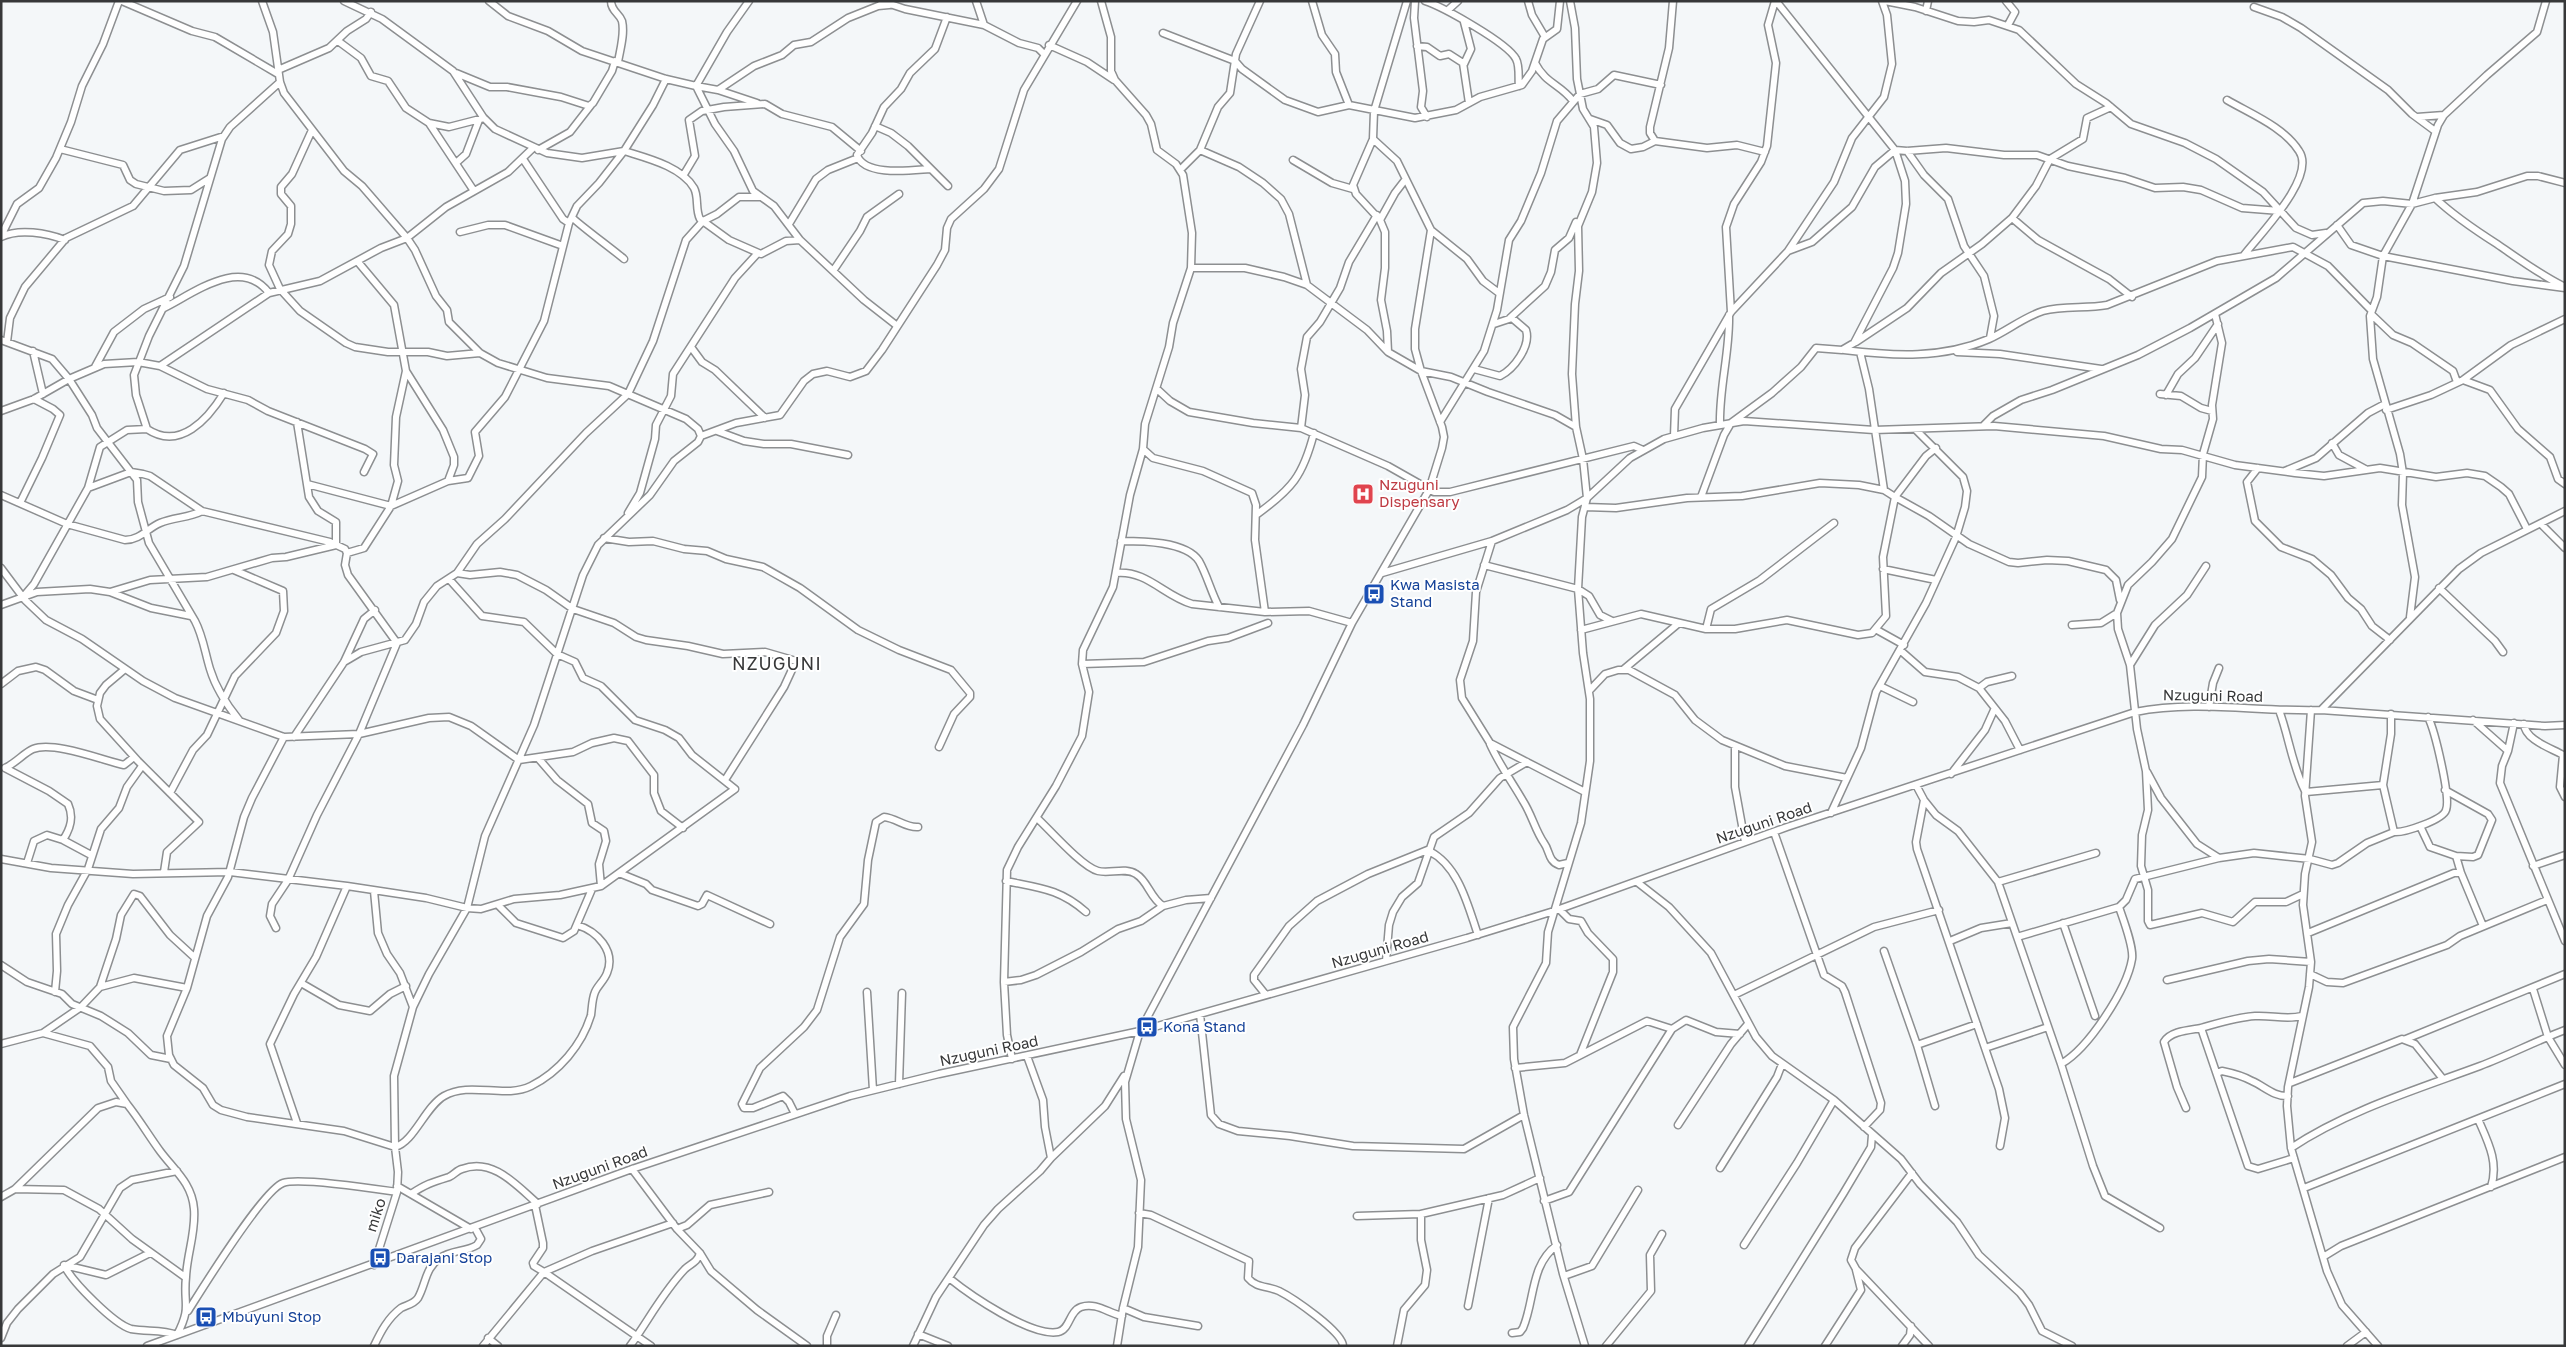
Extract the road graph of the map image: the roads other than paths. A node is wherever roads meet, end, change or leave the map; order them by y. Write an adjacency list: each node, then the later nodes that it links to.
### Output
1 (121, 1): 45 (street); 76 (street)
2 (262, 1): 45 (street)
3 (344, 1): 29 (street)
4 (489, 1): 40 (street)
5 (611, 1): 40 (street)
6 (749, 1): 50 (street)
7 (976, 1): 32 (street)
8 (1077, 1): 37 (street)
9 (1101, 1): 47 (street)
10 (1260, 1): 41 (street)
11 (1312, 1): 59 (street)
12 (1407, 1): 62 (street)
13 (1415, 1): 38 (street)
14 (1425, 1): 27 (street)
15 (1458, 1): 27 (street)
16 (1528, 1): 35 (street)
17 (1560, 1): 35 (street)
18 (1570, 1): 53 (street)
19 (1674, 1): 49 (street)
20 (1776, 1): 66 (street); 82 (street)
21 (1884, 1): 28 (street); 66 (street)
22 (1928, 1): 28 (street)
23 (2006, 1): 33 (street)
24 (2546, 1): 63 (street)
25 (884, 2): 30 (street); 52 (street)
26 (2254, 7): 65 (street)
27 (1448, 10): 31 (street)
28 (1926, 11): 33 (street)
29 (371, 12): 36 (street); 44 (street)
30 (947, 18): 32 (street); 70 (street)
31 (1464, 22): 43 (street); 51 (street)
32 (984, 25): 39 (street)
33 (2008, 25): 60 (street)
34 (1163, 33): 41 (street)
35 (1545, 37): 42 (street)
36 (338, 40): 45 (street); 69 (street)
37 (1049, 45): 39 (street); 47 (street)
38 (1417, 46): 43 (street); 64 (street)
39 (1044, 54): 144 (street)
40 (616, 61): 46 (street); 58 (street)
41 (1235, 61): 59 (street); 78 (street)
42 (1535, 63): 51 (street); 55 (street)
43 (1464, 64): 57 (street)
44 (453, 71): 58 (street); 67 (street)
45 (278, 72): 48 (street)
46 (666, 79): 50 (street); 80 (street)
47 (1115, 80): 89 (street)
48 (280, 82): 71 (street); 73 (street)
49 (1661, 85): 53 (street); 75 (street)
50 (696, 86): 52 (street); 61 (street)
51 (1519, 86): 57 (street)
52 (718, 90): 56 (street)
53 (1580, 94): 55 (street); 68 (street)
54 (2227, 100): 102 (street)
55 (1573, 101): 132 (street)
56 (758, 103): 61 (street); 83 (street)
57 (1470, 103): 64 (street)
58 (591, 105): 77 (street)
59 (1349, 105): 62 (street)
60 (2111, 107): 85 (street); 102 (street)
61 (708, 110): 90 (street); 99 (street)
62 (1374, 111): 64 (street); 74 (street)
63 (2444, 115): 65 (street); 72 (street)
64 (1427, 117)
65 (2416, 117): 72 (street)
66 (1867, 118): 79 (street); 118 (street)
67 (482, 119): 69 (street); 77 (street); 87 (street)
68 (1590, 119): 75 (street); 104 (street)
69 (428, 123): 87 (street)
70 (875, 126): 83 (street); 88 (street)
71 (312, 130): 114 (street); 130 (street)
72 (2435, 131): 101 (street)
73 (224, 136): 91 (street); 95 (street)
74 (1373, 139): 92 (street); 96 (street)
75 (1655, 140): 82 (street)
76 (60, 149): 95 (street); 113 (street)
77 (535, 149): 80 (street); 84 (street)
78 (1200, 150): 89 (street); 128 (street)
79 (1895, 150): 81 (street); 118 (street); 147 (street)
80 (624, 151): 90 (street); 106 (street)
81 (1907, 151): 85 (street); 121 (street)
82 (1765, 152): 138 (street)
83 (859, 155): 88 (street); 108 (street)
84 (523, 158): 97 (street); 106 (street)
85 (2050, 159): 102 (street); 105 (street)
86 (1293, 160): 96 (street)
87 (456, 163): 97 (street)
88 (930, 169): 94 (street)
89 (1180, 169): 126 (street)
90 (683, 176): 107 (street)
91 (210, 178): 95 (street); 133 (street)
92 (1406, 180): 103 (street); 110 (street)
93 (2565, 183): 100 (street)
94 (948, 186)
95 (147, 187): 115 (street)
96 (1353, 190): 103 (street)
97 (474, 191): 114 (street)
98 (899, 194): 127 (street)
99 (759, 197): 107 (street); 108 (street)
100 (2435, 198): 101 (street); 129 (street)
101 (2412, 204): 109 (street); 123 (street)
102 (2280, 211): 112 (street); 122 (street)
103 (1379, 217): 135 (street); 151 (street)
104 (1581, 217): 140 (street); 181 (street)
105 (2012, 218): 121 (street); 134 (street)
106 (570, 220): 117 (street); 124 (street)
107 (703, 222): 120 (street); 170 (street)
108 (789, 224): 116 (street)
109 (2337, 224): 112 (street); 123 (street)
110 (1431, 230): 132 (street); 163 (street)
111 (460, 232): 117 (street)
112 (2328, 232): 119 (street)
113 (1, 237): 115 (street)
114 (407, 238): 125 (street); 155 (street)
115 (65, 240): 146 (street)
116 (800, 240): 120 (street); 127 (street)
117 (563, 246): 159 (street)
118 (1788, 251): 138 (street)
119 (2307, 253): 122 (street); 137 (street); 139 (street)
120 (757, 254): 148 (street)
121 (1968, 254): 145 (street); 147 (street)
122 (2244, 254): 134 (street)
123 (2384, 256): 129 (street); 137 (street)
124 (624, 258)
125 (358, 262): 130 (street); 154 (street)
126 (1191, 268): 128 (street); 167 (street)
127 (833, 271): 144 (street)
128 (1306, 285): 135 (street)
129 (2565, 288)
130 (280, 289): 131 (street); 154 (street)
131 (269, 293): 136 (street); 157 (street)
132 (1499, 293): 142 (street)
133 (170, 296): 136 (street); 158 (street)
134 (2132, 297): 145 (street)
135 (1330, 304): 151 (street); 183 (street)
136 (164, 308): 156 (street)
137 (2371, 312): 165 (street); 172 (street)
138 (1730, 313): 180 (street); 190 (street)
139 (2215, 314): 143 (street); 161 (street)
140 (1510, 318): 142 (street); 160 (street)
141 (2565, 319): 165 (street)
142 (1494, 324): 160 (street)
143 (2218, 324): 175 (street); 175 (street)
144 (896, 325): 176 (street)
145 (1990, 338): 153 (street)
146 (4, 341): 150 (street)
147 (1854, 343): 149 (street)
148 (691, 347): 173 (street); 176 (street)
149 (1842, 350): 152 (street); 179 (street)
150 (33, 351): 164 (street); 169 (street)
151 (1388, 352): 163 (street)
152 (1860, 352): 153 (street); 186 (street)
153 (1948, 352): 161 (street)
154 (404, 353): 155 (street); 162 (street)
155 (480, 353): 159 (street)
156 (138, 362): 157 (street); 158 (street); 184 (street)
157 (160, 366): 168 (street)
158 (95, 367): 164 (street)
159 (519, 368): 170 (street); 205 (street)
160 (1474, 369): 166 (street)
161 (2101, 369): 182 (street)
162 (406, 371): 205 (street); 216 (street)
163 (1421, 371): 166 (street); 178 (street)
164 (69, 380): 169 (street); 192 (street)
165 (2460, 381): 172 (street); 207 (street)
166 (1466, 382): 178 (street); 181 (street)
167 (1157, 389): 183 (street); 194 (street)
168 (224, 393): 177 (street); 184 (street)
169 (43, 394): 171 (street)
170 (628, 394): 173 (street); 239 (street)
171 (34, 399): 174 (street); 215 (street)
172 (2385, 407): 191 (street); 204 (street)
173 (665, 408): 189 (street); 221 (street)
174 (1, 411)
175 (2212, 411): 197 (street)
176 (764, 418): 187 (street)
177 (297, 422): 203 (street); 206 (street)
178 (1440, 422): 209 (street)
179 (1732, 423): 180 (street); 186 (street); 212 (street)
180 (1720, 424): 190 (street)
181 (1576, 426): 198 (street)
182 (1983, 426): 185 (street); 197 (street)
183 (1301, 428): 188 (street)
184 (147, 429): 192 (street)
185 (1915, 429): 186 (street); 193 (street)
186 (1874, 430): 210 (street)
187 (717, 431): 189 (street); 196 (street)
188 (1314, 432): 209 (street); 220 (street)
189 (701, 436): 221 (street, miko)
190 (1674, 436): 195 (street)
191 (2332, 443): 200 (street); 201 (street)
192 (109, 444): 202 (street); 208 (street)
193 (1936, 448): 213 (street); 227 (street)
194 (1142, 449): 220 (street); 229 (street)
195 (1643, 450): 198 (street); 214 (street)
196 (848, 456)
197 (2204, 457): 199 (street); 249 (street)
198 (1583, 459): 209 (street); 214 (street)
199 (2258, 468): 201 (street); 266 (street)
200 (2365, 469): 201 (street); 204 (street)
201 (2285, 471)
202 (132, 472): 208 (street); 218 (street); 226 (street)
203 (364, 472)
204 (2403, 473): 225 (street); 257 (street)
205 (448, 482): 216 (street)
206 (307, 484): 216 (street); 231 (street)
207 (2565, 484)
208 (88, 488): 223 (street)
209 (1429, 490): 241 (street)
210 (1884, 490): 212 (street); 213 (street)
211 (1, 495): 215 (street)
212 (1701, 497): 217 (street)
213 (1894, 497): 227 (street); 237 (street)
214 (1587, 498): 217 (street); 230 (street)
215 (20, 503): 223 (street)
216 (391, 506): 233 (street)
217 (1585, 507): 245 (street)
218 (202, 511): 226 (street); 231 (street)
219 (2565, 511): 224 (street)
220 (1256, 515): 254 (street)
221 (628, 516): 228 (street, miko)
222 (1834, 523): 263 (street)
223 (67, 524): 226 (street); 248 (street)
224 (2541, 524): 225 (street); 232 (street)
225 (2527, 529): 246 (street)
226 (145, 533): 243 (street)
227 (1956, 537): 244 (street); 249 (street)
228 (604, 538): 252 (street, miko); 304 (street)
229 (1121, 541): 240 (street); 251 (street)
230 (1492, 541): 234 (street); 241 (street)
231 (336, 545): 233 (street); 238 (street)
232 (2565, 548)
233 (347, 553): 253 (street)
234 (1484, 565): 245 (street); 302 (street)
235 (2206, 566): 273 (street)
236 (1, 568): 248 (street)
237 (1883, 569): 244 (street); 265 (street)
238 (234, 570): 243 (street); 282 (street)
239 (457, 573): 242 (street); 252 (street)
240 (1116, 573): 251 (street); 272 (street)
241 (1382, 573): 261 (street)
242 (449, 579): 267 (street); 270 (street)
243 (171, 580): 247 (street); 256 (street)
244 (1936, 580): 268 (street)
245 (1578, 588): 258 (street); 264 (street)
246 (2439, 588): 257 (street); 269 (street)
247 (110, 592): 248 (street); 256 (street)
248 (23, 598): 250 (street); 275 (street)
249 (2120, 602): 255 (street)
250 (2, 607)
251 (1219, 607): 254 (street)
252 (573, 609): 270 (street, miko); 317 (street)
253 (375, 610): 267 (street); 271 (street)
254 (1265, 612): 261 (street)
255 (2117, 613): 262 (street); 273 (street)
256 (192, 616): 282 (street)
257 (2410, 617): 266 (street)
258 (1612, 621): 260 (street); 264 (street)
259 (1268, 623): 272 (street)
260 (1679, 623): 263 (street); 276 (street)
261 (1352, 624): 361 (street)
262 (2072, 625)
263 (1706, 629): 265 (street)
264 (1581, 630): 281 (street)
265 (1877, 630): 268 (street)
266 (2390, 640): 289 (street)
267 (398, 643): 271 (street); 299 (street)
268 (1902, 648): 279 (street); 280 (street)
269 (2502, 652)
270 (557, 654): 309 (street, miko); 317 (street)
271 (344, 662): 301 (street)
272 (1082, 664): 327 (street)
273 (2130, 664): 290 (street)
274 (2218, 668): 285 (street)
275 (125, 669): 283 (street); 291 (street)
276 (1624, 669): 281 (street); 303 (street)
277 (2012, 676): 280 (street)
278 (1, 684): 283 (street)
279 (1880, 686): 284 (street); 316 (street)
280 (1979, 688): 286 (street)
281 (1589, 691): 321 (street)
282 (223, 699): 291 (street); 295 (street)
283 (98, 700): 307 (street)
284 (1913, 702)
285 (2209, 707): 287 (street, Nzuguni Road); 290 (street, Nzuguni Road)
286 (1994, 710): 305 (street); 315 (street)
287 (2279, 710): 288 (street, Nzuguni Road); 322 (street)
288 (2311, 710): 289 (street, Nzuguni Road); 322 (street)
289 (2321, 710): 292 (street, Nzuguni Road)
290 (2136, 712): 305 (street, Nzuguni Road); 313 (street)
291 (217, 714): 295 (street); 323 (street)
292 (2391, 714): 293 (street, Nzuguni Road); 319 (street)
293 (2428, 717): 294 (street, Nzuguni Road); 320 (street)
294 (2473, 720): 296 (street, Nzuguni Road); 306 (street)
295 (240, 721): 300 (street)
296 (2514, 723): 297 (street, Nzuguni Road); 306 (street)
297 (2524, 724): 298 (street, Nzuguni Road); 324 (street)
298 (2565, 725)
299 (360, 734): 301 (street); 309 (street); 352 (street)
300 (284, 737): 301 (street); 348 (street)
301 (294, 737)
302 (1490, 743): 310 (street); 314 (street)
303 (1735, 746): 316 (street); 334 (street)
304 (939, 747)
305 (2020, 750): 315 (street, Nzuguni Road)
306 (2508, 750): 345 (street)
307 (134, 757): 311 (street); 312 (street)
308 (538, 758): 309 (street); 330 (street); 357 (street)
309 (519, 760): 366 (street, miko)
310 (1527, 762): 314 (street); 321 (street)
311 (142, 766): 323 (street); 337 (street)
312 (3, 768): 333 (street)
313 (2146, 771): 340 (street); 351 (street)
314 (1506, 774): 335 (street); 344 (street)
315 (1951, 774): 318 (street, Nzuguni Road)
316 (1847, 778): 326 (street)
317 (725, 780): 330 (street)
318 (1916, 785): 325 (street); 326 (street, Nzuguni Road)
319 (2383, 785): 322 (street); 332 (street)
320 (2445, 790): 328 (street); 339 (street)
321 (1585, 792): 344 (street)
322 (2306, 792): 342 (street)
323 (170, 793): 347 (street)
324 (2565, 797)
325 (1924, 800): 355 (street); 368 (street)
326 (1831, 813): 331 (street, Nzuguni Road)
327 (1037, 818): 353 (street); 364 (street)
328 (2420, 826): 332 (street); 339 (street)
329 (918, 827): 440 (street)
330 (683, 828): 349 (street)
331 (1774, 832): 334 (street, Nzuguni Road); 382 (street)
332 (2394, 832): 342 (street)
333 (63, 840): 337 (street); 343 (street)
334 (1745, 842): 354 (street, Nzuguni Road)
335 (1429, 850): 377 (street); 384 (street); 399 (street)
336 (2096, 853): 355 (street)
337 (91, 855): 346 (street)
338 (2565, 855): 345 (street)
339 (2456, 856): 350 (street)
340 (2219, 858): 342 (street); 351 (street)
341 (1, 859): 343 (street)
342 (2310, 859): 360 (street)
343 (27, 863): 346 (street)
344 (1568, 863): 367 (street)
345 (2533, 866): 362 (street)
346 (88, 869): 347 (street); 396 (street)
347 (164, 872): 348 (street)
348 (230, 872): 352 (street); 383 (street)
349 (619, 873): 357 (street); 371 (street)
350 (2461, 873): 374 (street); 376 (street)
351 (2144, 877): 360 (street); 365 (street)
352 (288, 880): 356 (street); 375 (street)
353 (1006, 880): 369 (street); 390 (street)
354 (1637, 882): 367 (street, Nzuguni Road); 400 (street)
355 (1998, 882): 370 (street)
356 (347, 886): 359 (street); 391 (street)
357 (601, 886): 358 (street)
358 (592, 890): 363 (street); 373 (street)
359 (374, 891): 366 (street); 392 (street)
360 (2303, 894): 376 (street)
361 (1211, 898): 364 (street); 412 (street)
362 (2548, 900): 374 (street); 380 (street)
363 (498, 905): 366 (street); 373 (street)
364 (1163, 906): 390 (street)
365 (2119, 907): 372 (street); 425 (street)
366 (467, 908): 402 (street, miko)
367 (1557, 910): 377 (street, Nzuguni Road); 420 (street); 427 (street)
368 (1939, 910): 379 (street); 382 (street)
369 (1086, 912)
370 (2012, 923): 378 (street); 379 (street)
371 (770, 924)
372 (2063, 924): 378 (street); 404 (street)
373 (577, 925): 448 (street)
374 (2483, 926): 387 (street)
375 (276, 928)
376 (2308, 934): 385 (street)
377 (1478, 935): 384 (street, Nzuguni Road)
378 (2017, 937): 408 (street)
379 (1950, 941): 407 (street)
380 (2565, 941)
381 (1884, 951): 418 (street)
382 (1816, 956): 400 (street); 445 (street)
383 (194, 957): 393 (street); 394 (street)
384 (1386, 961): 399 (street, Nzuguni Road)
385 (2312, 962): 387 (street); 389 (street)
386 (1, 965): 396 (street)
387 (2310, 974): 405 (street)
388 (2565, 974): 395 (street)
389 (2167, 980)
390 (1004, 982): 423 (street)
391 (301, 983): 392 (street); 443 (street)
392 (406, 986): 402 (street)
393 (100, 987): 394 (street); 401 (street)
394 (187, 988): 422 (street)
395 (2533, 989): 415 (street); 416 (street)
396 (55, 992): 401 (street)
397 (867, 992): 434 (street)
398 (902, 994): 432 (street)
399 (1266, 995): 403 (street, Nzuguni Road)
400 (1734, 995): 406 (street)
401 (81, 1006): 413 (street); 422 (street)
402 (413, 1008): 448 (street, miko)
403 (1200, 1014): 412 (street, Nzuguni Road); 441 (street)
404 (2095, 1016)
405 (2302, 1016): 409 (street); 431 (street)
406 (1748, 1024): 414 (street); 424 (street)
407 (1977, 1024): 418 (street); 419 (street)
408 (2048, 1027): 419 (street); 425 (street)
409 (2201, 1028): 428 (street); 439 (street)
410 (1672, 1029): 414 (street); 420 (street); 467 (street)
411 (2565, 1030): 415 (street)
412 (1140, 1031): 421 (street, Nzuguni Road); 429 (street)
413 (43, 1032): 417 (street); 437 (street)
414 (1740, 1034): 444 (street)
415 (2548, 1037): 426 (street); 430 (street)
416 (2406, 1039): 430 (street); 431 (street)
417 (1, 1044)
418 (1918, 1045): 438 (street)
419 (1985, 1048): 447 (street)
420 (1580, 1055): 427 (street)
421 (1027, 1056): 423 (street, Nzuguni Road); 451 (street)
422 (171, 1059): 443 (street)
423 (1012, 1059): 432 (street, Nzuguni Road)
424 (1782, 1064): 436 (street); 453 (street)
425 (2061, 1064): 475 (street)
426 (2565, 1066)
427 (1516, 1068): 441 (street)
428 (2217, 1073): 435 (street); 452 (street)
429 (1125, 1075): 451 (street); 469 (street)
430 (2443, 1079): 449 (street)
431 (2290, 1083): 435 (street)
432 (899, 1084): 434 (street, Nzuguni Road)
433 (2565, 1084): 442 (street)
434 (873, 1090): 440 (street, Nzuguni Road)
435 (2288, 1096): 449 (street)
436 (1834, 1100): 445 (street); 478 (street)
437 (127, 1104): 455 (street); 460 (street)
438 (1935, 1106)
439 (2186, 1108)
440 (794, 1114): 454 (street, Nzuguni Road)
441 (1524, 1115): 457 (street)
442 (2478, 1119): 458 (street); 459 (street)
443 (297, 1123): 448 (street)
444 (1678, 1125)
445 (1864, 1127): 446 (street)
446 (1872, 1135): 456 (street); 518 (street)
447 (2000, 1146)
448 (395, 1147): 461 (street, miko)
449 (2292, 1148): 452 (street)
450 (2565, 1157): 458 (street)
451 (1051, 1158): 488 (street)
452 (2294, 1158): 459 (street)
453 (1720, 1168)
454 (632, 1169): 468 (street, Nzuguni Road); 473 (street)
455 (177, 1171): 471 (street); 487 (street)
456 (1912, 1173): 484 (street); 522 (street)
457 (1540, 1178): 466 (street); 467 (street)
458 (2491, 1187): 481 (street)
459 (2304, 1188): 481 (street)
460 (14, 1189): 465 (street); 471 (street)
461 (397, 1189): 464 (street); 483 (street, miko); 491 (street)
462 (1638, 1190): 486 (street)
463 (769, 1192): 473 (street)
464 (411, 1194): 468 (street); 474 (street)
465 (1, 1197)
466 (1489, 1198): 470 (street); 489 (street)
467 (1544, 1201): 477 (street)
468 (536, 1205): 474 (street, Nzuguni Road); 485 (street)
469 (1139, 1213): 490 (street); 514 (street)
470 (1421, 1214): 472 (street); 515 (street)
471 (106, 1215): 479 (street); 482 (street)
472 (1357, 1216)
473 (675, 1226): 480 (street); 485 (street)
474 (473, 1228): 483 (street, Nzuguni Road); 504 (street)
475 (2160, 1228)
476 (1662, 1234): 517 (street)
477 (1557, 1245): 486 (street); 497 (street)
478 (1744, 1245)
479 (150, 1253): 482 (street); 487 (street)
480 (700, 1253): 500 (street); 509 (street)
481 (2323, 1257): 496 (street)
482 (64, 1265): 499 (street); 501 (street)
483 (374, 1265): 499 (street, Nzuguni Road)
484 (1856, 1269): 495 (street); 519 (street)
485 (544, 1272): 500 (street); 502 (street)
486 (1564, 1276): 516 (street)
487 (185, 1277): 491 (street)
488 (949, 1278): 493 (street); 498 (street)
489 (1468, 1306)
490 (1123, 1308): 493 (street); 494 (street)
491 (187, 1312): 499 (street)
492 (836, 1315): 510 (street)
493 (1122, 1316): 513 (street)
494 (1198, 1326)
495 (1911, 1326): 520 (street); 521 (street)
496 (2366, 1332): 523 (street); 524 (street)
497 (1512, 1333)
498 (918, 1334): 511 (street); 512 (street)
499 (177, 1335): 503 (street, Nzuguni Road)
500 (637, 1336): 507 (street); 508 (street)
501 (1, 1338)
502 (488, 1338): 505 (street); 506 (street)
503 (147, 1346)
504 (374, 1346)
505 (483, 1346)
506 (498, 1346)
507 (630, 1346)
508 (650, 1346)
509 (806, 1346)
510 (827, 1346)
511 (913, 1346)
512 (948, 1346)
513 (1117, 1346)
514 (1343, 1346)
515 (1397, 1346)
516 (1585, 1346)
517 (1606, 1346)
518 (1748, 1346)
519 (1825, 1346)
520 (1902, 1346)
521 (1929, 1346)
522 (2072, 1346)
523 (2347, 1346)
524 (2378, 1346)

